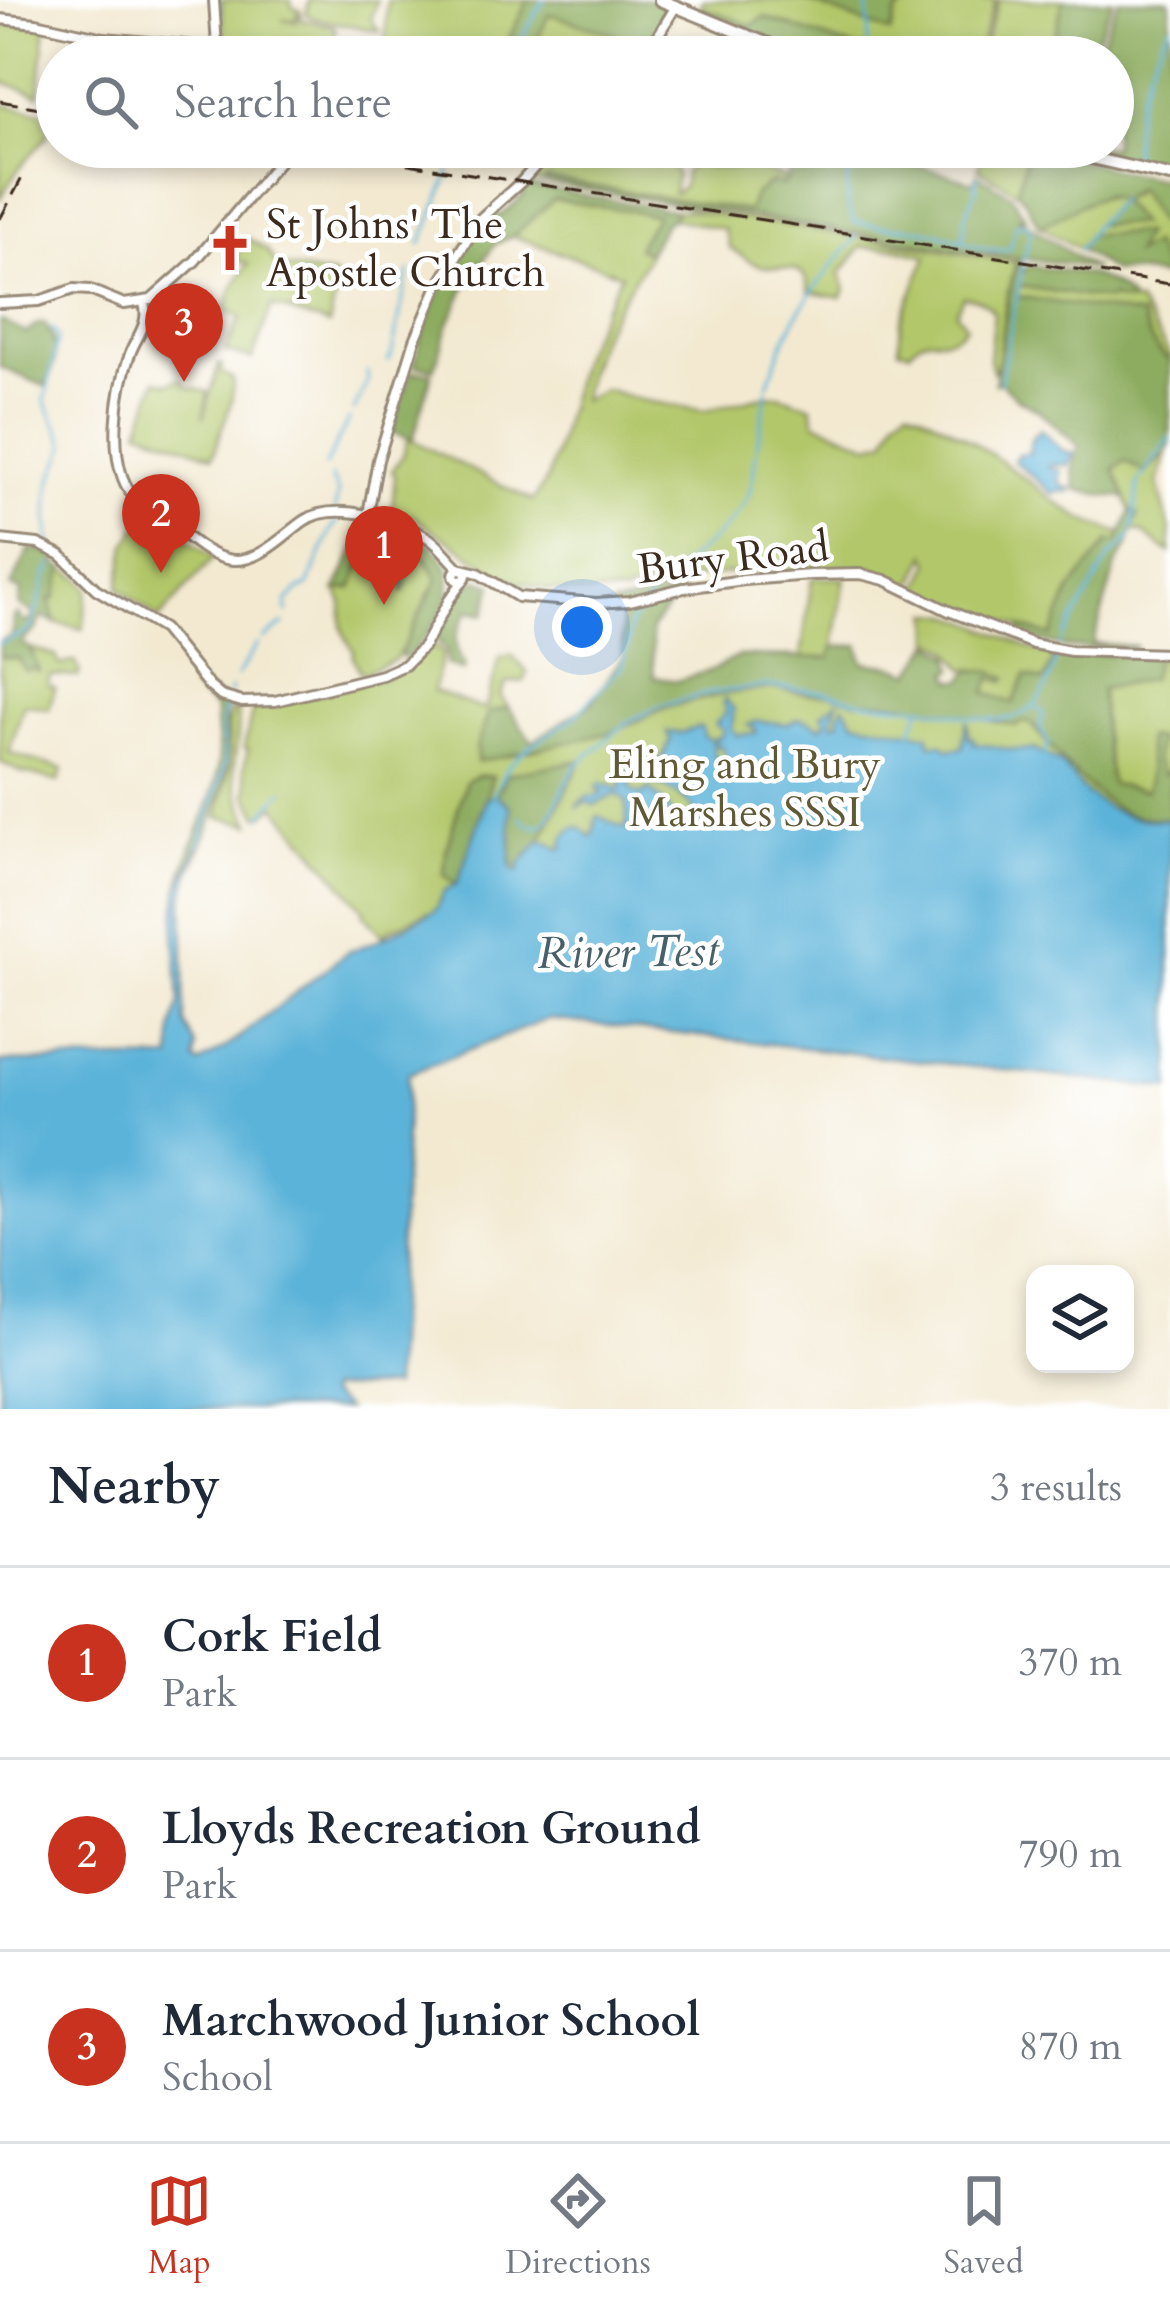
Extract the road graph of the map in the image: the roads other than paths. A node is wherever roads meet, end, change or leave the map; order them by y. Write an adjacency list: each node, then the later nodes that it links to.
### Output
1 (214, 0): 8 (street)
2 (660, 0): 4 (main road)
3 (700, 0): 5 (street)
4 (676, 7): 5 (main road); 9 (street)
5 (694, 14): 10 (main road)
6 (0, 19): 7 (street)
7 (95, 36)
8 (216, 36)
9 (658, 36)
10 (748, 36)
11 (272, 168): 16 (street)
12 (534, 168): 17 (street)
13 (1127, 168): 14 (main road)
14 (1170, 176)
15 (0, 303): 16 (street)
16 (144, 303): 17 (street)
17 (368, 514): 19 (street)
18 (0, 539): 19 (street)
19 (460, 575): 20 (street, Bury Road)
20 (1170, 654)

